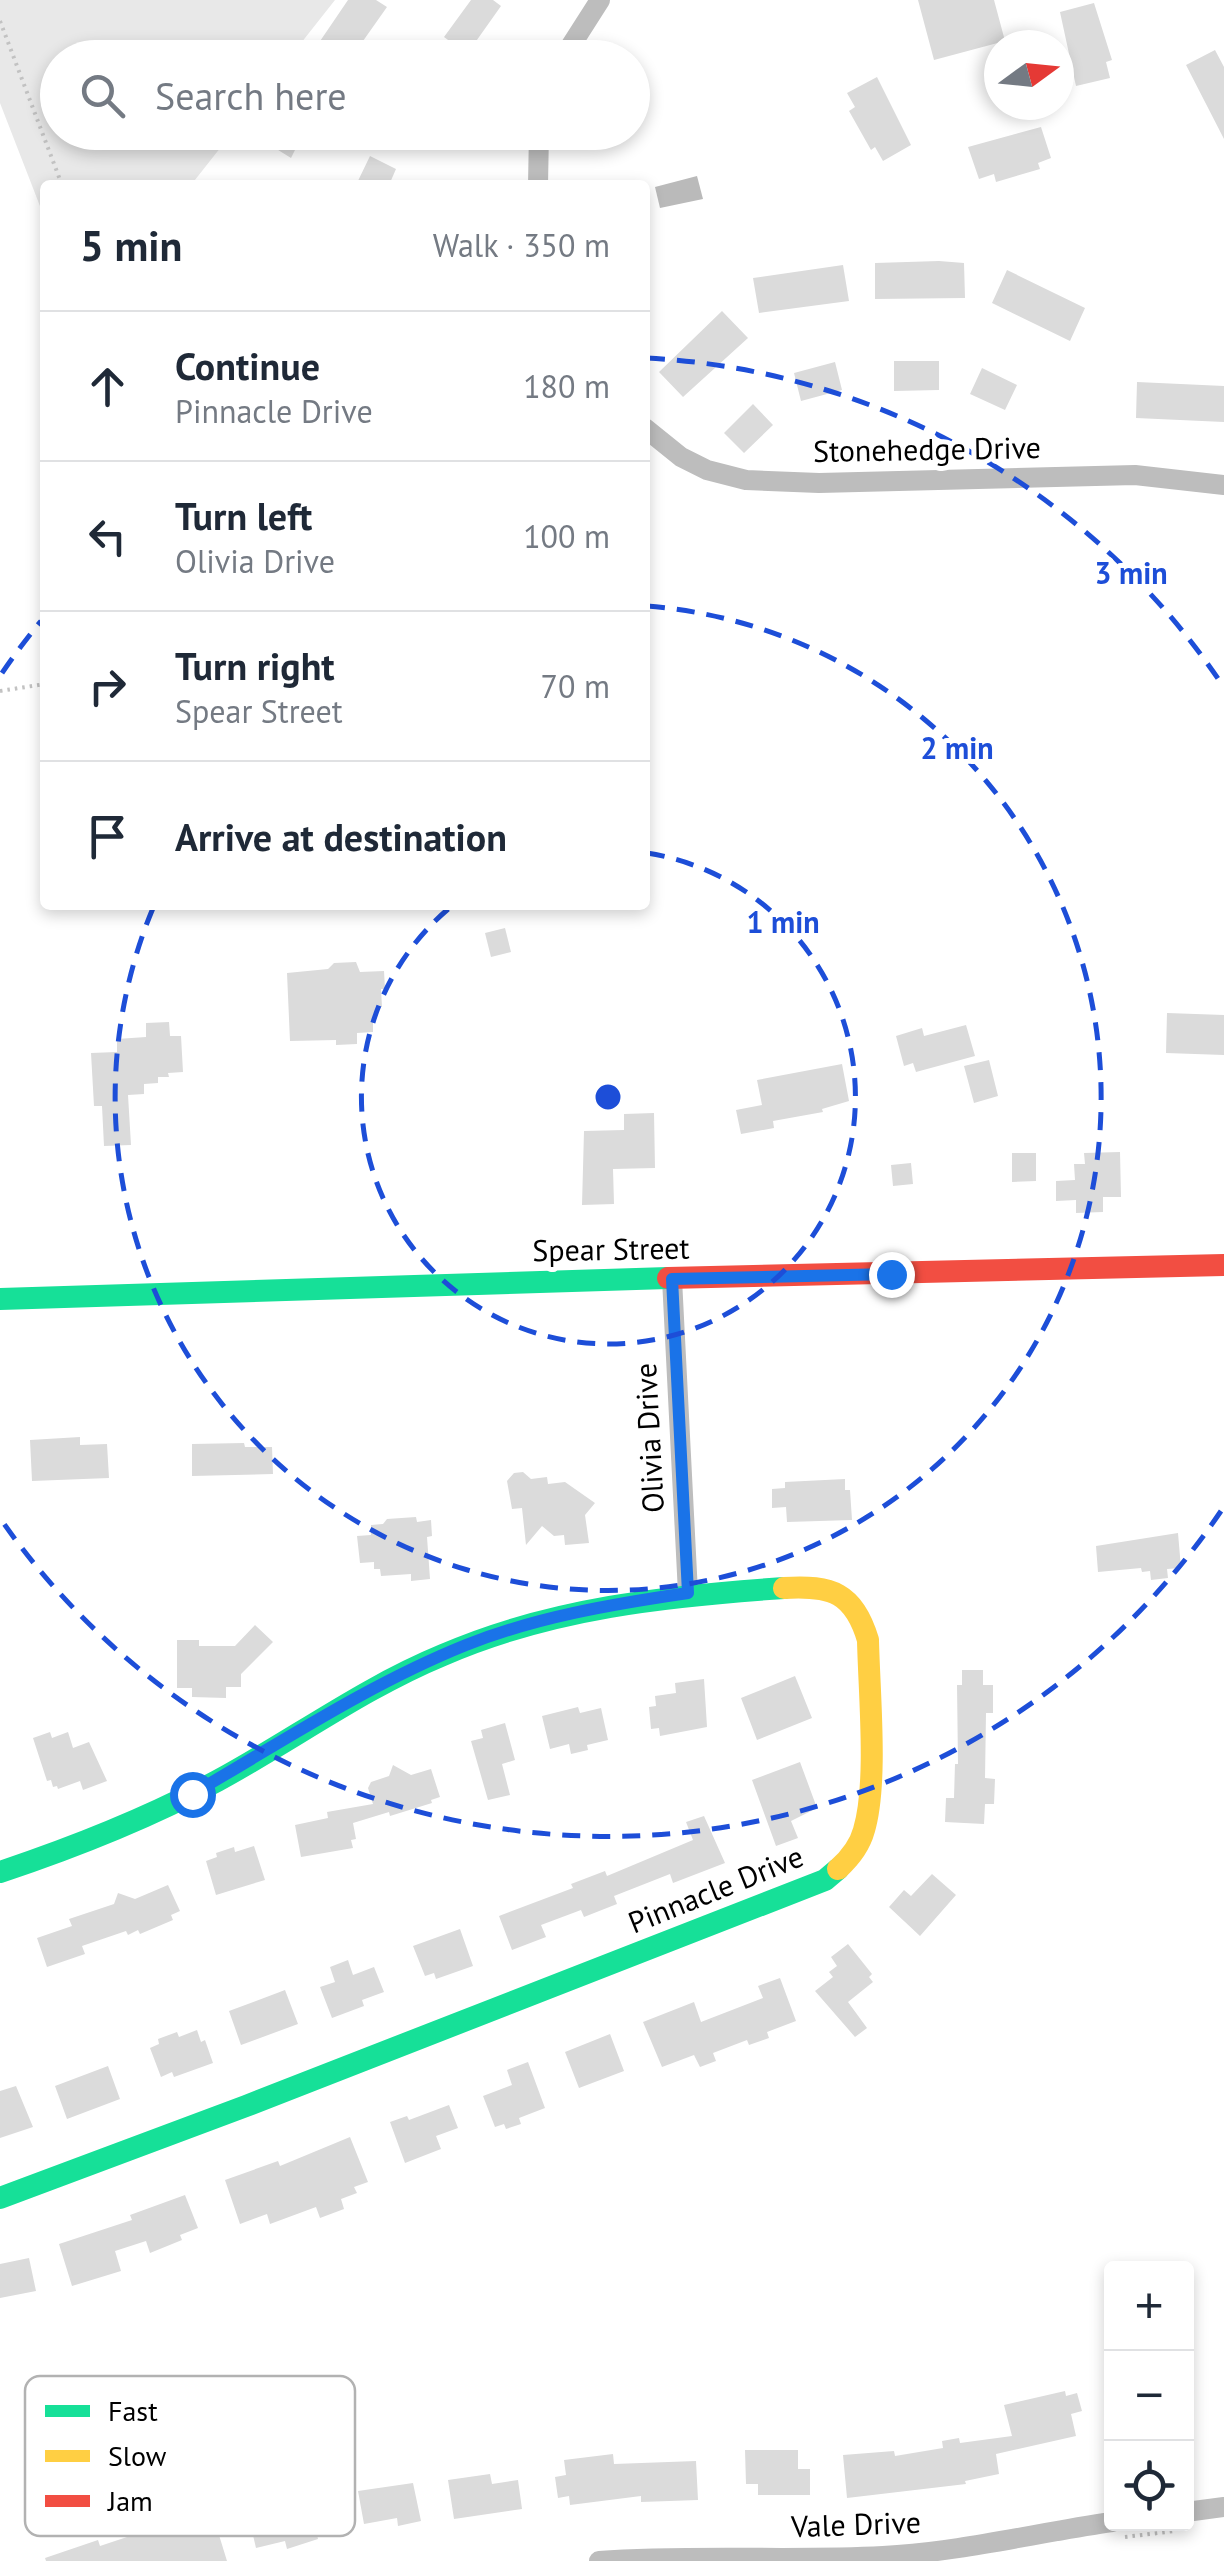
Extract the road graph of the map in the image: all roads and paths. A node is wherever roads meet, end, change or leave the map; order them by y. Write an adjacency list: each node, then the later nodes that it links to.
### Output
1 (600, 0): 3 (street)
2 (0, 21): 4 (path)
3 (574, 40)
4 (40, 127)
5 (49, 150): 7 (path)
6 (539, 150): 8 (street)
7 (60, 180)
8 (538, 180)
9 (650, 432): 10 (street, Stonehedge Drive)
10 (1224, 486)
11 (40, 685): 12 (path)
12 (0, 691)
13 (1224, 1265): 14 (street, Spear Street)
14 (672, 1279): 15 (street, Spear Street); 16 (street, Olivia Drive)
15 (0, 1299)
16 (688, 1593): 17 (street, Pinnacle Drive); 18 (street, Pinnacle Drive)
17 (0, 1872)
18 (0, 2198)
19 (1224, 2507): 20 (street)
20 (1194, 2511)
21 (1104, 2523): 22 (street, Vale Drive)
22 (833, 2560): 23 (street, Vale Drive)
23 (599, 2561)

